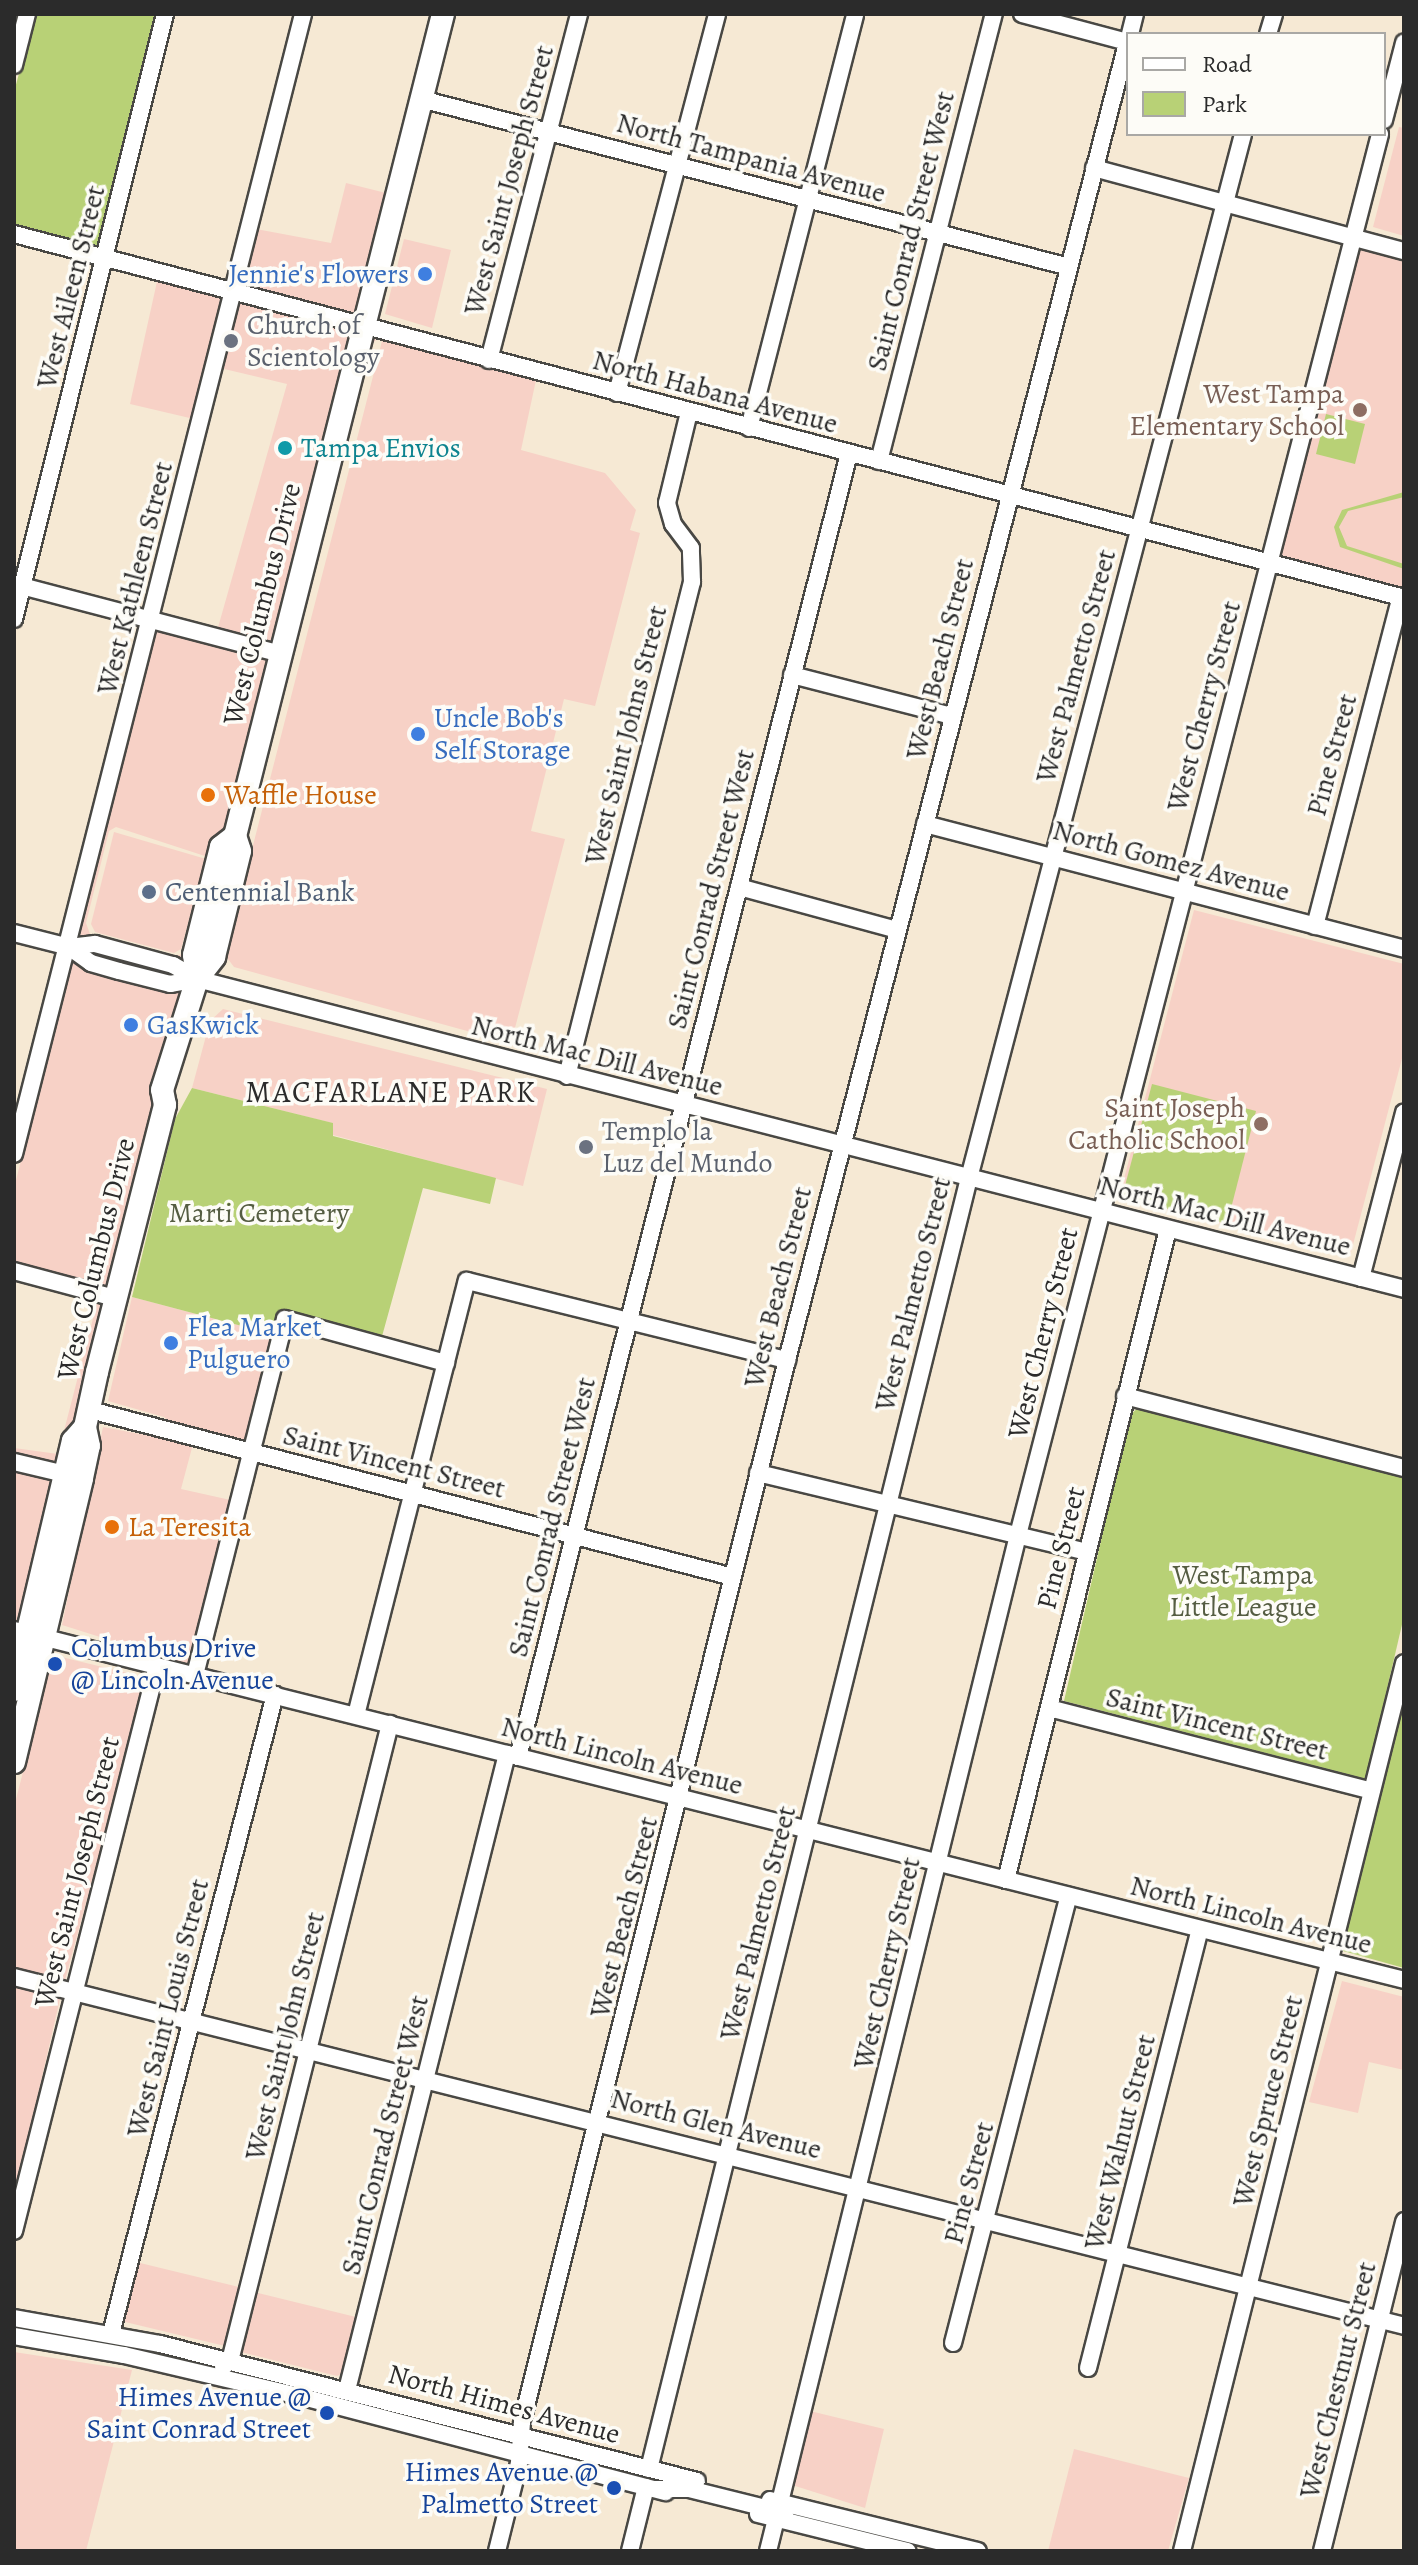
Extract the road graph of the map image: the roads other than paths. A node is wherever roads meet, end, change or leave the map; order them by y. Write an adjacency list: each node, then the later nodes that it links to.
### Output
1 (27, 14): 13 (street)
2 (165, 14): 27 (street, West Aileen Street)
3 (303, 14): 29 (street, West Kathleen Street)
4 (443, 14): 14 (main road, West Columbus Drive)
5 (579, 14): 16 (street, West Saint Joseph Street)
6 (717, 14): 19 (street)
7 (855, 14): 21 (street)
8 (994, 14): 23 (street, Saint Conrad Street West)
9 (1022, 14): 10 (street)
10 (1126, 40)
11 (1404, 43): 15 (street)
12 (1126, 48): 20 (street, West Beach Street)
13 (14, 65)
14 (421, 99): 16 (street, North Tampania Avenue); 30 (main road, West Columbus Drive)
15 (1386, 112)
16 (548, 131): 19 (street, North Tampania Avenue); 31 (street, West Saint Joseph Street)
17 (1242, 136): 22 (street, West Palmetto Street)
18 (1380, 136): 25 (street, West Cherry Street)
19 (677, 166): 21 (street, North Tampania Avenue); 32 (street)
20 (1094, 168): 22 (street); 28 (street, West Beach Street)
21 (808, 200): 23 (street, North Tampania Avenue); 34 (street)
22 (1224, 204): 25 (street); 38 (street, West Palmetto Street)
23 (936, 233): 28 (street, North Tampania Avenue); 36 (street, Saint Conrad Street West)
24 (14, 234): 27 (street, North Habana Avenue)
25 (1354, 238): 26 (street); 39 (street, West Cherry Street)
26 (1404, 251)
27 (105, 257): 29 (street, North Habana Avenue); 40 (street, West Aileen Street)
28 (1069, 267): 37 (street, West Beach Street)
29 (232, 291): 30 (street, North Habana Avenue); 43 (street, West Kathleen Street)
30 (362, 325): 31 (street, North Habana Avenue); 44 (main road, West Columbus Drive)
31 (489, 360): 32 (street, North Habana Avenue)
32 (617, 393): 33 (street, North Habana Avenue)
33 (689, 412): 34 (street, North Habana Avenue); 57 (street, West Saint Johns Street)
34 (749, 428): 35 (street, North Habana Avenue)
35 (849, 454): 36 (street, North Habana Avenue); 45 (street, Saint Conrad Street West)
36 (879, 461): 37 (street, North Habana Avenue)
37 (1009, 496): 38 (street, North Habana Avenue); 46 (street, West Beach Street)
38 (1139, 528): 39 (street, North Habana Avenue); 48 (street, West Palmetto Street)
39 (1268, 562): 41 (street, North Habana Avenue); 50 (street, West Cherry Street)
40 (18, 585): 42 (street, West Aileen Street); 43 (street)
41 (1402, 597): 51 (street, Pine Street)
42 (14, 619)
43 (152, 620): 44 (street); 54 (street, West Kathleen Street)
44 (281, 654): 56 (main road, West Columbus Drive)
45 (792, 675): 46 (street); 49 (street, Saint Conrad Street West)
46 (952, 716): 47 (street, West Beach Street)
47 (925, 824): 48 (street, North Gomez Avenue); 52 (street, West Beach Street)
48 (1054, 857): 50 (street, North Gomez Avenue); 62 (street, West Palmetto Street)
49 (739, 887): 52 (street); 58 (street, Saint Conrad Street West)
50 (1183, 891): 51 (street, North Gomez Avenue); 63 (street, West Cherry Street)
51 (1315, 926): 55 (street, North Gomez Avenue)
52 (897, 930): 60 (street, West Beach Street)
53 (14, 933): 54 (street, North Mac Dill Avenue)
54 (69, 947): 56 (street, North Mac Dill Avenue); 61 (street, West Kathleen Street)
55 (1404, 949)
56 (197, 979): 57 (street, North Mac Dill Avenue); 68 (main road, West Columbus Drive)
57 (567, 1076): 58 (street, North Mac Dill Avenue)
58 (683, 1105): 60 (street, North Mac Dill Avenue); 69 (street, Saint Conrad Street West)
59 (1404, 1113): 66 (street)
60 (841, 1146): 62 (street, North Mac Dill Avenue); 70 (street, West Beach Street)
61 (14, 1154)
62 (969, 1178): 63 (street, North Mac Dill Avenue); 80 (street, West Palmetto Street)
63 (1101, 1211): 64 (street, North Mac Dill Avenue); 82 (street, West Cherry Street)
64 (1168, 1229): 66 (street, North Mac Dill Avenue); 72 (street, Pine Street)
65 (14, 1271): 68 (street)
66 (1361, 1278): 67 (street, North Mac Dill Avenue)
67 (1404, 1289)
68 (115, 1298): 73 (main road, West Columbus Drive)
69 (628, 1319): 70 (street); 71 (street); 81 (street, Saint Conrad Street West)
70 (787, 1360): 77 (street, West Beach Street)
71 (446, 1363): 74 (street); 79 (street)
72 (1125, 1396): 76 (street); 83 (street, Pine Street)
73 (88, 1418): 74 (street, Saint Vincent Street); 78 (main road, West Columbus Drive)
74 (252, 1453): 79 (street, Saint Vincent Street); 88 (street)
75 (14, 1462): 78 (street)
76 (1404, 1468)
77 (758, 1473): 80 (street); 84 (street, West Beach Street)
78 (74, 1476): 85 (main road, West Columbus Drive)
79 (413, 1494): 81 (street, Saint Vincent Street); 92 (street)
80 (887, 1504): 82 (street); 98 (street, West Palmetto Street)
81 (574, 1535): 84 (street, Saint Vincent Street); 94 (street, Saint Conrad Street West)
82 (1018, 1535): 83 (street); 99 (street, West Cherry Street)
83 (1087, 1552): 91 (street, Pine Street)
84 (733, 1577): 97 (street, West Beach Street)
85 (29, 1634): 87 (street, North Lincoln Avenue); 89 (main road, West Columbus Drive); 95 (main road, West Columbus Drive)
86 (1404, 1663): 96 (street, West Spruce Street)
87 (157, 1666): 88 (street, North Lincoln Avenue); 106 (street, West Saint Joseph Street)
88 (195, 1675): 90 (street, North Lincoln Avenue)
89 (14, 1690)
90 (275, 1695): 92 (street, North Lincoln Avenue); 107 (street, West Saint Louis Street)
91 (1049, 1708): 96 (street, Saint Vincent Street); 100 (street, Pine Street)
92 (356, 1715): 93 (street, North Lincoln Avenue)
93 (390, 1724): 94 (street, North Lincoln Avenue); 108 (street, West Saint John Street)
94 (513, 1755): 97 (street, North Lincoln Avenue); 109 (street, Saint Conrad Street West)
95 (14, 1762)
96 (1372, 1791): 103 (street, West Spruce Street)
97 (681, 1798): 98 (street, North Lincoln Avenue); 110 (street, West Beach Street)
98 (808, 1830): 99 (street, North Lincoln Avenue); 111 (street, West Palmetto Street)
99 (938, 1863): 100 (street, North Lincoln Avenue); 112 (street, West Cherry Street)
100 (1006, 1880): 101 (street, North Lincoln Avenue)
101 (1069, 1896): 102 (street, North Lincoln Avenue); 113 (street, Pine Street)
102 (1200, 1929): 103 (street, North Lincoln Avenue); 116 (street, West Walnut Street)
103 (1329, 1961): 105 (street, North Lincoln Avenue); 117 (street, West Spruce Street)
104 (14, 1977): 106 (street, North Glen Avenue)
105 (1404, 1980)
106 (74, 1992): 107 (street, North Glen Avenue); 115 (street, West Saint Joseph Street)
107 (192, 2021): 108 (street, North Glen Avenue); 121 (street, West Saint Louis Street)
108 (309, 2050): 109 (street, North Glen Avenue); 125 (street, West Saint John Street)
109 (426, 2080): 110 (street, North Glen Avenue); 129 (street, Saint Conrad Street West)
110 (599, 2123): 111 (street, North Glen Avenue); 130 (street, West Beach Street)
111 (728, 2154): 112 (street, North Glen Avenue); 132 (street, West Palmetto Street)
112 (861, 2186): 113 (street, North Glen Avenue); 134 (street, West Cherry Street)
113 (987, 2219): 116 (street, North Glen Avenue); 123 (street, Pine Street)
114 (1404, 2221): 119 (street, West Chestnut Street)
115 (14, 2231)
116 (1119, 2252): 117 (street, North Glen Avenue); 126 (street, West Walnut Street)
117 (1250, 2285): 119 (street, North Glen Avenue); 141 (street, West Spruce Street)
118 (14, 2318): 121 (street, North Himes Avenue)
119 (1379, 2319): 120 (street, North Glen Avenue); 142 (street, West Chestnut Street)
120 (1404, 2326)
121 (111, 2334): 125 (street, North Himes Avenue)
122 (14, 2336): 124 (street, North Himes Avenue)
123 (953, 2343)
124 (124, 2355): 125 (street); 127 (street, North Himes Avenue)
125 (230, 2361): 128 (street, North Himes Avenue)
126 (1088, 2368)
127 (228, 2380): 128 (street); 131 (street, North Himes Avenue)
128 (312, 2382): 129 (street, North Himes Avenue)
129 (347, 2390): 130 (street, North Himes Avenue)
130 (521, 2434): 131 (street, West Beach Street); 132 (street, North Himes Avenue)
131 (520, 2452): 133 (street, North Himes Avenue); 136 (street, West Beach Street)
132 (649, 2469): 134 (street, North Himes Avenue)
133 (650, 2488): 134 (street, North Himes Avenue); 137 (street)
134 (778, 2510): 135 (street, North Himes Avenue); 138 (street, West Cherry Street); 140 (street, North Himes Avenue)
135 (847, 2544): 139 (street, North Himes Avenue)
136 (497, 2551)
137 (630, 2551)
138 (768, 2551)
139 (908, 2551)
140 (978, 2551)
141 (1182, 2551)
142 (1322, 2551)

